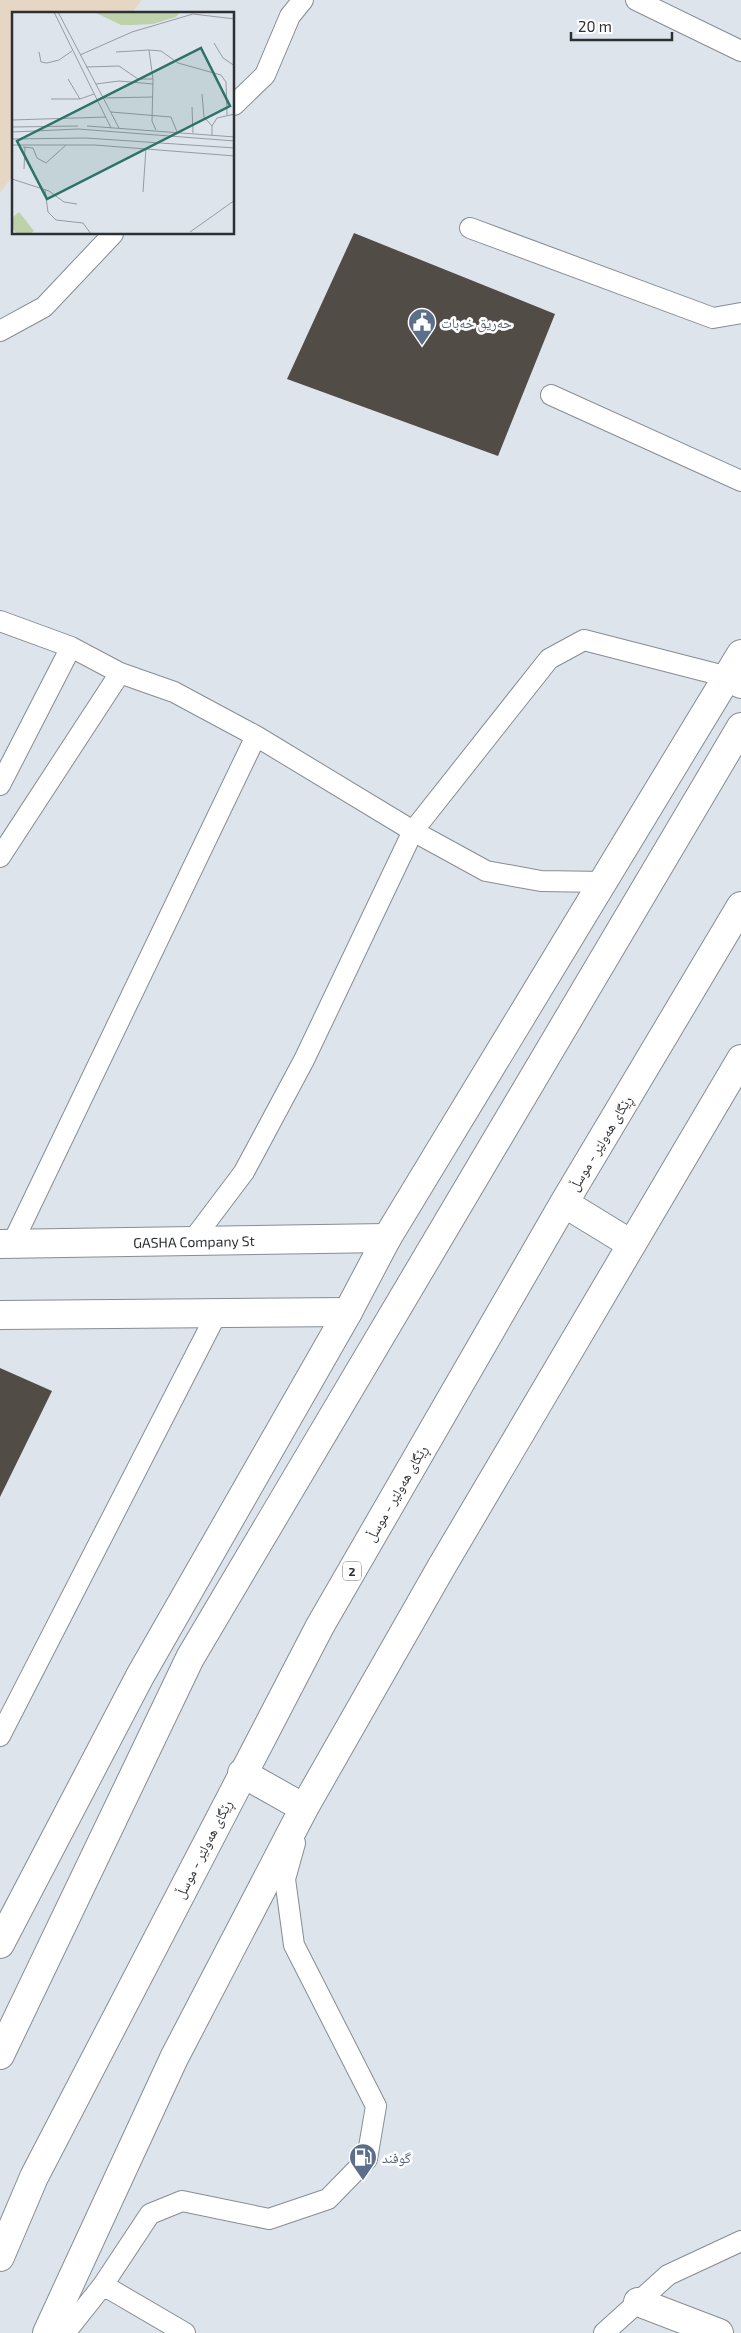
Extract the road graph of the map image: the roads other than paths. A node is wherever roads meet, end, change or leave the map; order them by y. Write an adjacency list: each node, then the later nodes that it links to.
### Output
1 (303, 0): 4 (lane)
2 (636, 0): 3 (lane)
3 (741, 50)
4 (235, 104)
5 (470, 228): 7 (lane)
6 (112, 235): 8 (lane)
7 (741, 312)
8 (0, 331)
9 (551, 395): 10 (lane)
10 (741, 481)
11 (0, 621): 12 (lane)
12 (71, 647): 14 (lane); 18 (lane)
13 (741, 654): 15 (main road)
14 (120, 673): 17 (lane); 20 (lane)
15 (734, 680): 19 (lane); 21 (main road)
16 (741, 727): 36 (main road)
17 (256, 736): 19 (lane); 27 (lane)
18 (0, 785)
19 (413, 830): 21 (lane); 26 (lane)
20 (0, 857)
21 (603, 882): 25 (main road)
22 (741, 906): 24 (main road, ڕێگای هەولێر - موسڵ / 2)
23 (738, 1070): 28 (main road)
24 (564, 1203): 28 (main road); 33 (main road, ڕێگای هەولێر - موسڵ / 2)
25 (387, 1238): 26 (main road, GASHA Company St); 29 (main road)
26 (192, 1241): 27 (main road, GASHA Company St)
27 (6, 1244)
28 (631, 1244): 34 (main road)
29 (348, 1312): 30 (main road); 35 (main road)
30 (217, 1313): 31 (main road); 32 (lane)
31 (0, 1315)
32 (0, 1736)
33 (242, 1773): 34 (main road); 38 (main road, ڕێگای هەولێر - موسڵ / 2)
34 (304, 1808): 39 (lane); 41 (main road)
35 (0, 1944)
36 (0, 2055)
37 (741, 2241): 40 (lane)
38 (0, 2257)
39 (103, 2284): 42 (lane); 43 (lane)
40 (638, 2302): 44 (lane); 45 (main road)
41 (47, 2333)
42 (65, 2333)
43 (185, 2333)
44 (604, 2333)
45 (719, 2333)

